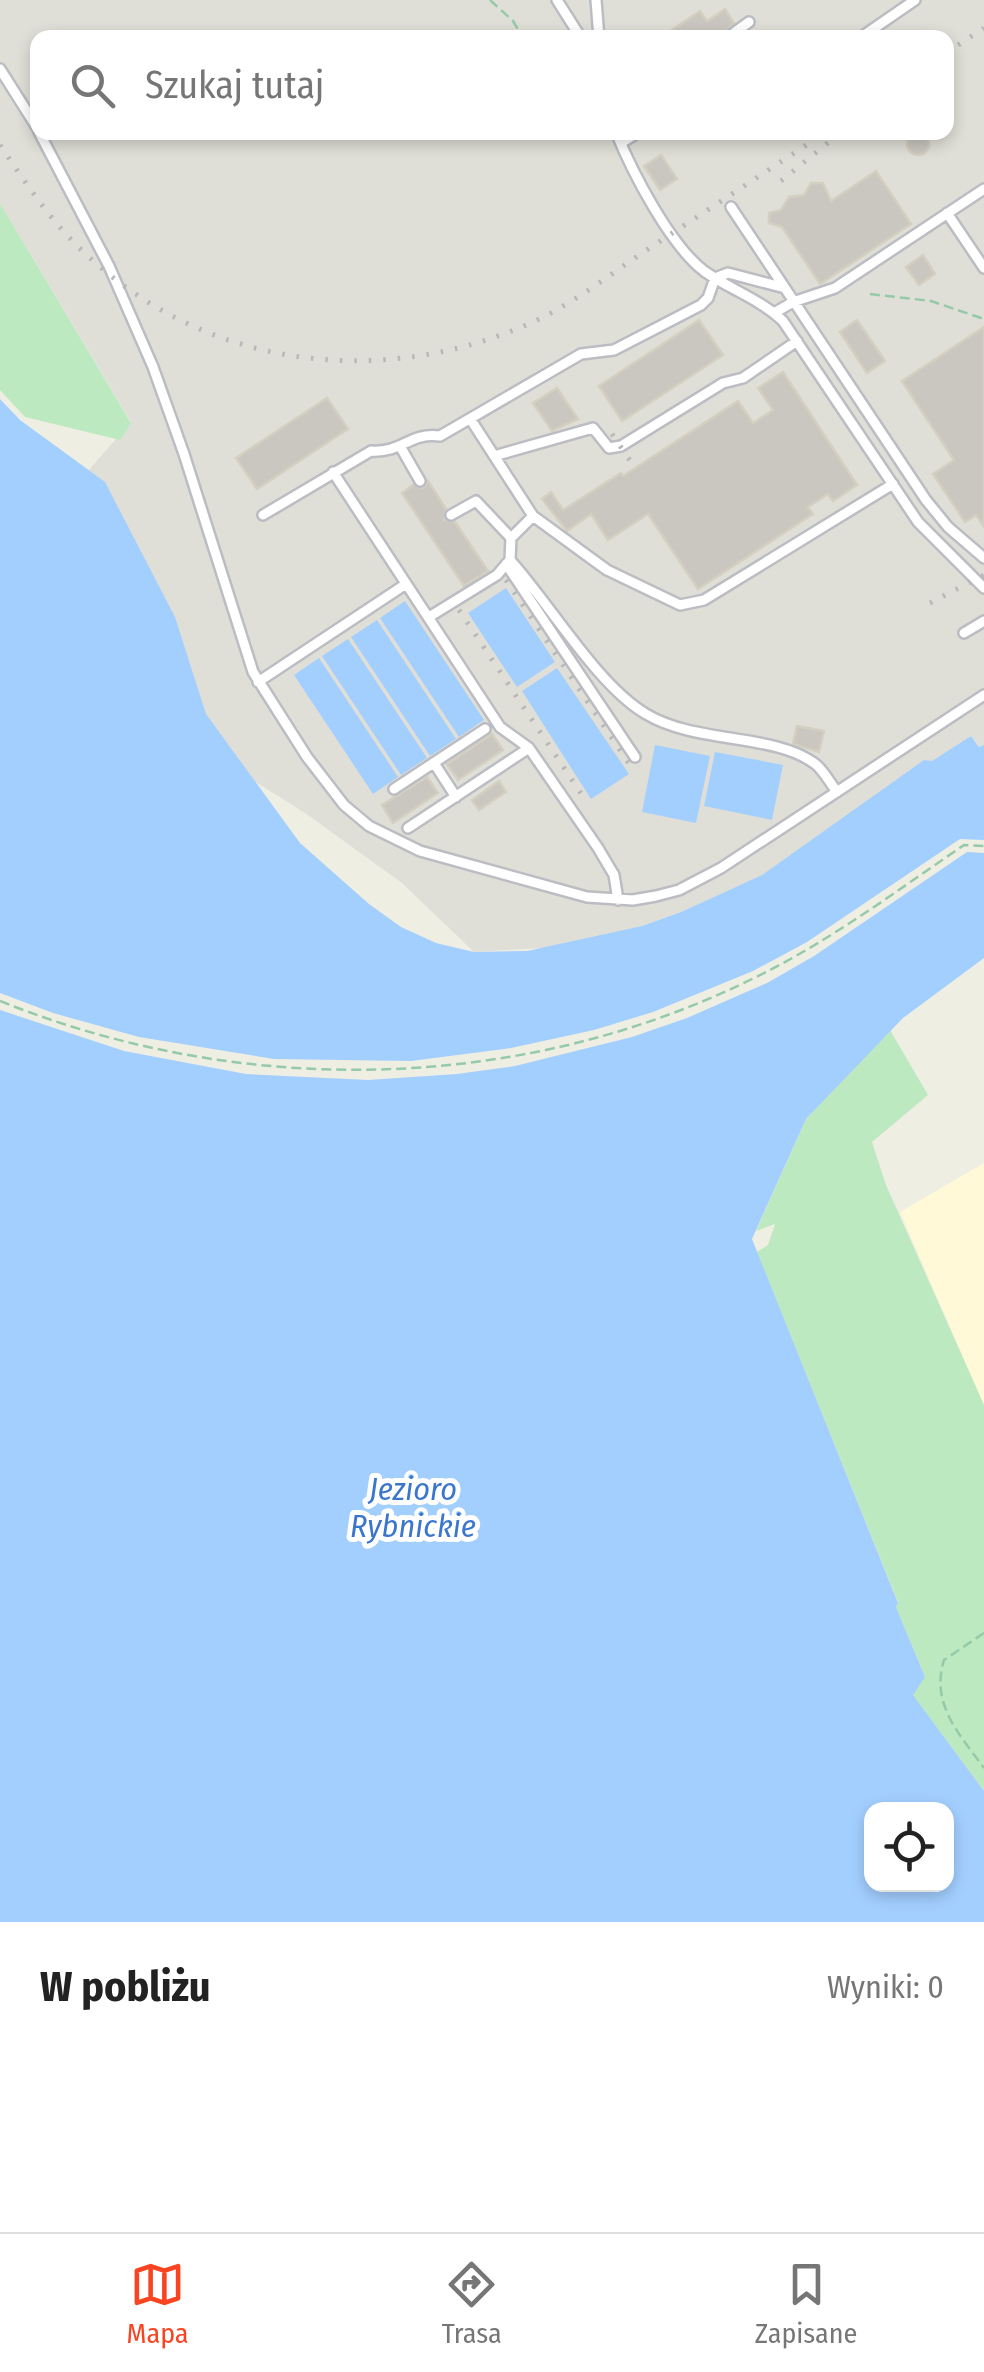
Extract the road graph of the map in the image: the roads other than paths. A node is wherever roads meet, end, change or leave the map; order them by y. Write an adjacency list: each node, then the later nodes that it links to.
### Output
1 (557, 0): 5 (lane)
2 (596, 0): 6 (lane)
3 (916, 0): 8 (lane)
4 (749, 22): 7 (lane)
5 (576, 30)
6 (598, 30)
7 (738, 30)
8 (872, 30)
9 (0, 69): 10 (lane)
10 (30, 118)
11 (43, 140): 39 (lane)
12 (619, 140): 17 (lane)
13 (984, 188): 15 (lane)
14 (731, 207): 18 (lane)
15 (948, 213): 16 (lane); 19 (lane)
16 (984, 268)
17 (715, 278): 18 (lane); 20 (lane); 22 (lane)
18 (784, 288): 19 (lane)
19 (793, 302): 20 (lane); 32 (lane)
20 (774, 313): 21 (lane)
21 (797, 341): 24 (lane); 27 (lane)
22 (471, 420): 23 (lane); 24 (lane)
23 (400, 446): 25 (lane); 26 (lane)
24 (494, 456): 30 (lane)
25 (333, 472): 28 (lane); 34 (lane)
26 (420, 481)
27 (893, 484): 30 (lane); 35 (lane)
28 (263, 515)
29 (451, 516): 31 (lane)
30 (533, 516): 31 (lane)
31 (511, 538): 33 (lane)
32 (984, 558)
33 (508, 562): 36 (lane); 43 (lane); 46 (lane)
34 (406, 584): 36 (lane); 39 (lane)
35 (984, 588)
36 (430, 618): 42 (lane)
37 (984, 621): 38 (lane)
38 (964, 633)
39 (258, 682): 49 (lane)
40 (984, 695): 46 (lane)
41 (484, 729): 44 (lane)
42 (529, 748): 47 (lane); 49 (lane)
43 (636, 757)
44 (434, 763): 45 (lane); 47 (lane)
45 (394, 790)
46 (838, 792): 49 (lane)
47 (456, 797): 48 (lane)
48 (408, 828)
49 (618, 900)

